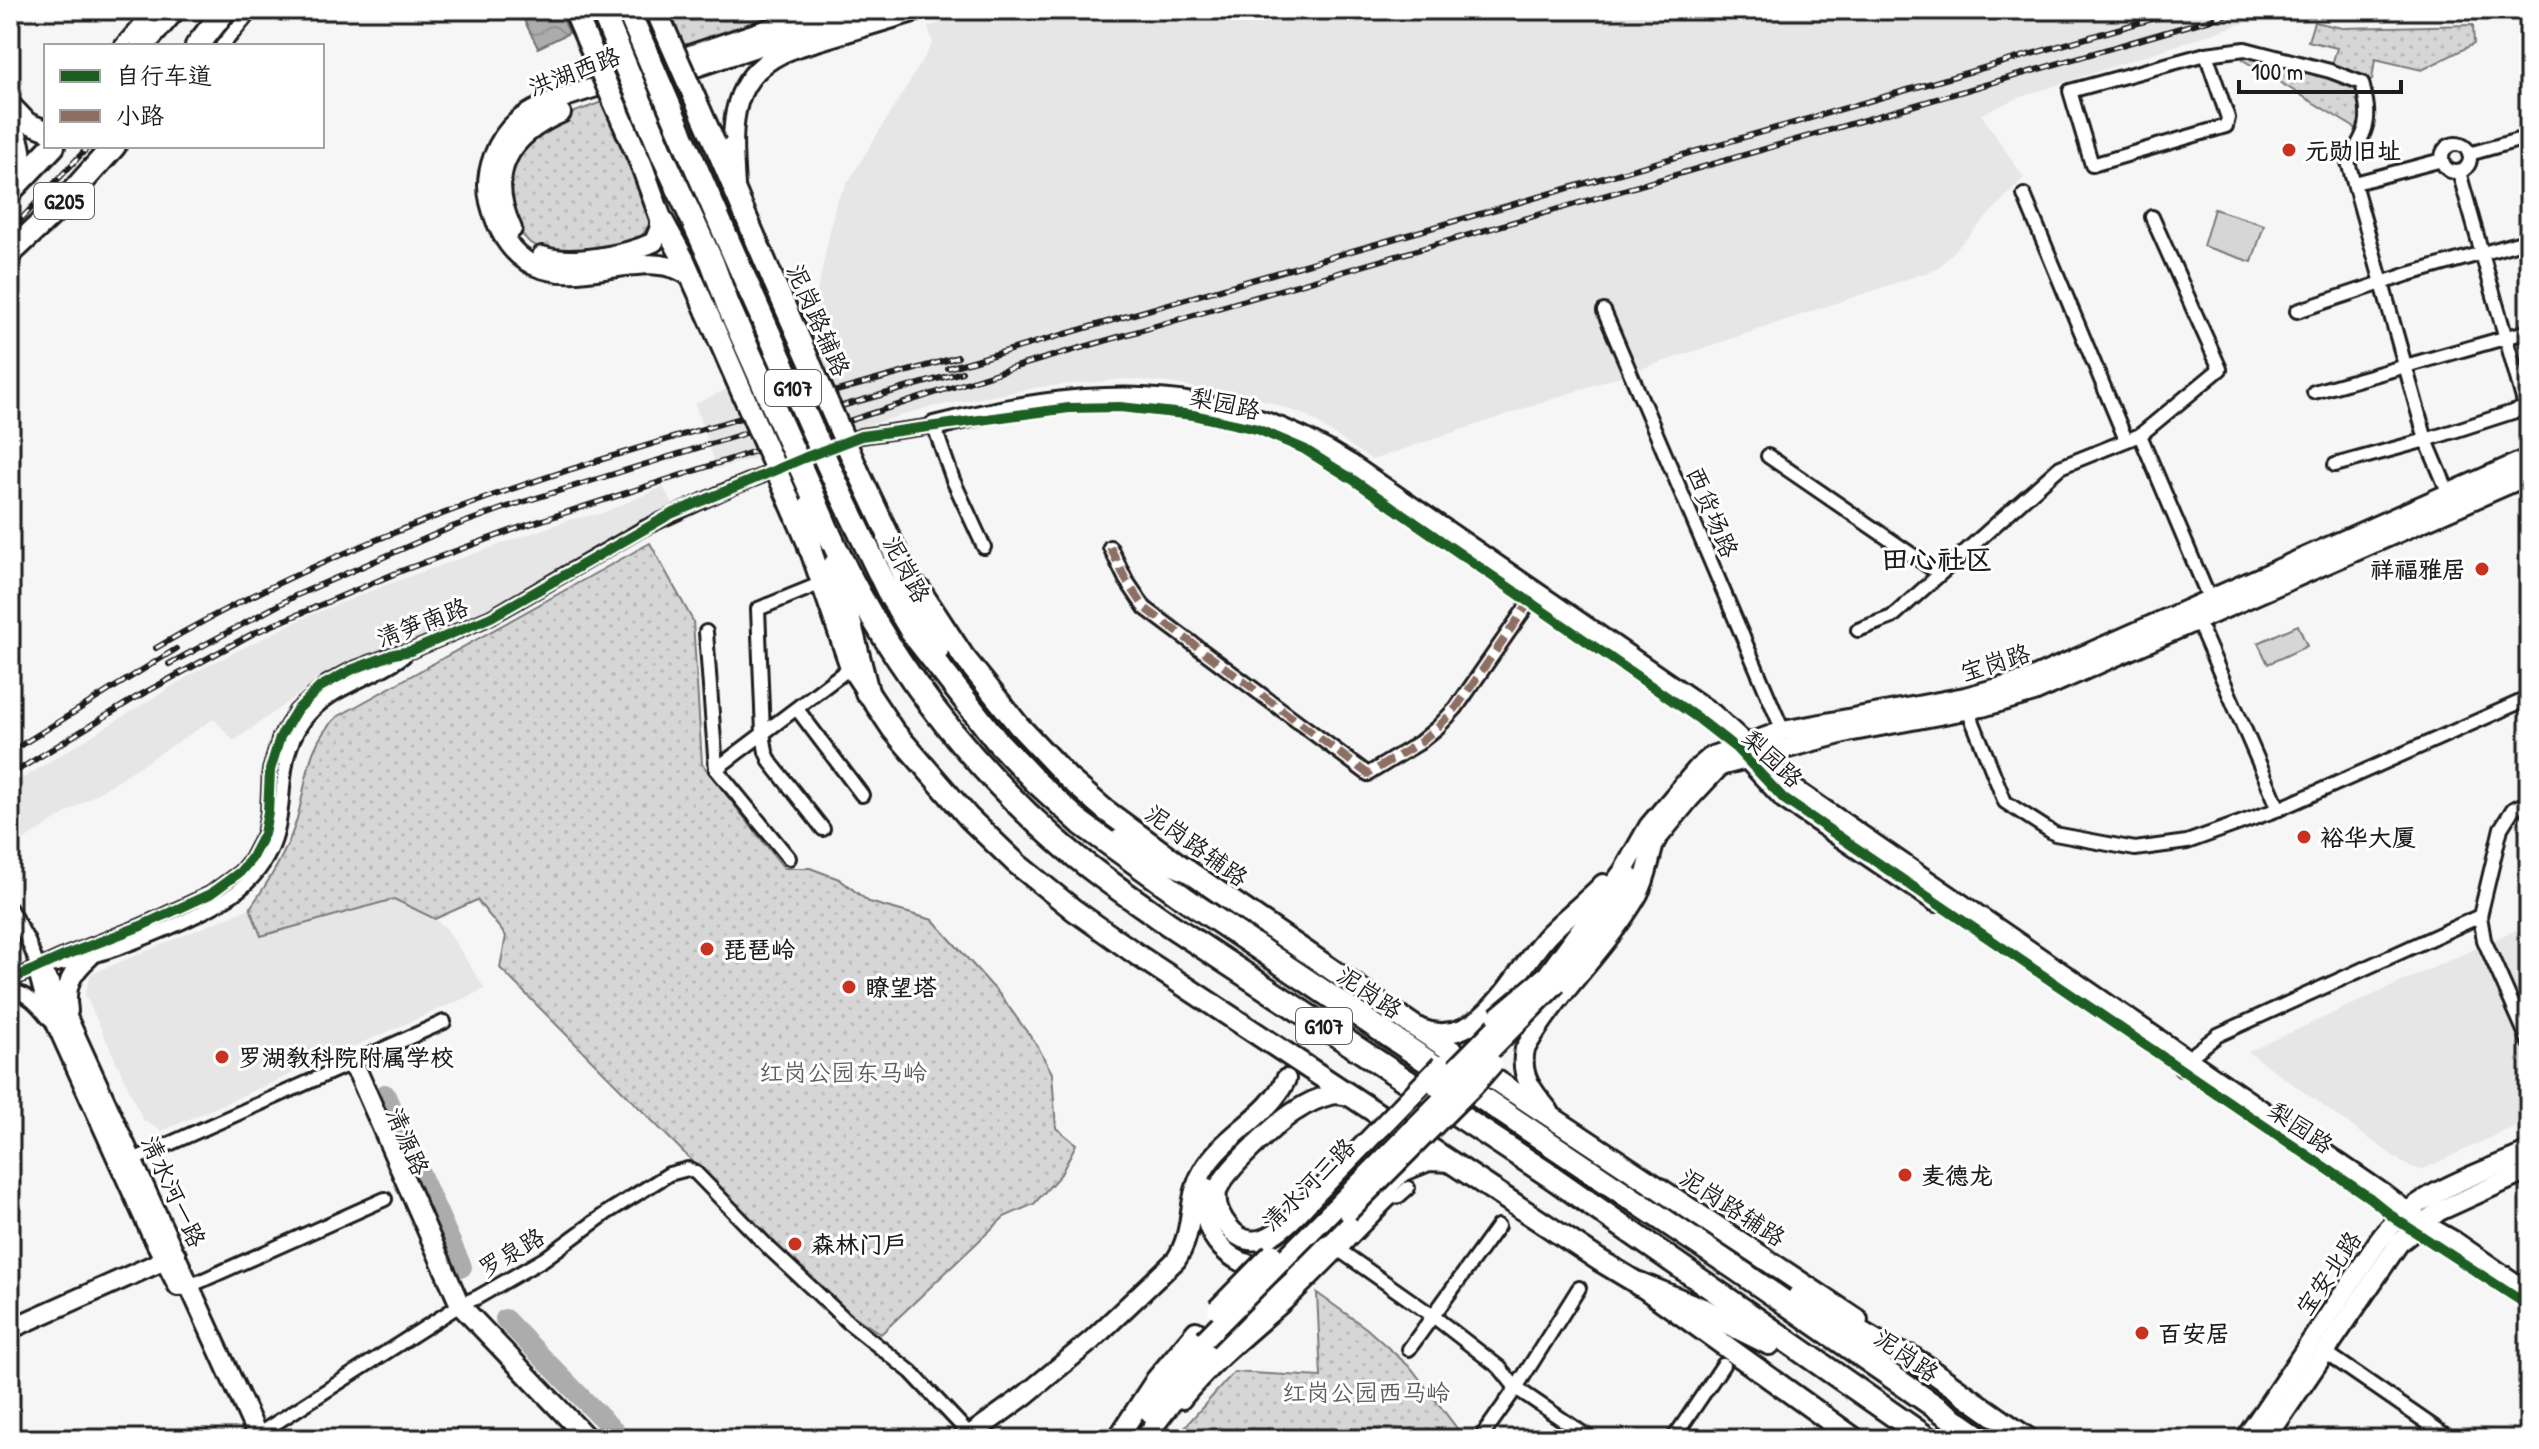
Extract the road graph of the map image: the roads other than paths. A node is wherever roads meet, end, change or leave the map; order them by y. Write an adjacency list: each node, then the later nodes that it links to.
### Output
1 (152, 10): 11 (street)
2 (173, 10): 12 (highway)
3 (574, 10): 28 (main road, bridge)
4 (602, 10): 37 (highway, G107, bridge)
5 (628, 10): 68 (highway, 泥岗路 / G107, bridge)
6 (656, 10): 20 (main road, 泥岗路辅路, bridge)
7 (828, 10): 35 (street, 洪湖西路)
8 (869, 10): 30 (street, 洪湖西路)
9 (920, 10): 20 (street)
10 (230, 13): 13 (highway); 14 (street)
11 (123, 44)
12 (144, 44)
13 (199, 44)
14 (222, 44)
15 (2206, 54): 15 (street); 26 (street)
16 (10, 104): 18 (street)
17 (10, 120): 27 (street)
18 (44, 129)
19 (2529, 137): 23 (street)
20 (724, 140): 55 (main road, 泥岗路辅路, bridge)
21 (51, 148): 27 (highway, G205)
22 (112, 148): 33 (highway, G205)
23 (2469, 154): 24 (street); 25 (street)
24 (2442, 160): 25 (street); 26 (street)
25 (2459, 172): 34 (street)
26 (2355, 183): 36 (street)
27 (14, 187)
28 (653, 192): 30 (main road); 37 (main road)
29 (2024, 195): 47 (street)
30 (660, 216): 35 (main road)
31 (2152, 217): 46 (street)
32 (2529, 240): 34 (street)
33 (10, 253)
34 (2481, 254): 36 (street); 41 (street)
35 (692, 278): 37 (main road)
36 (2381, 283): 39 (street); 42 (street)
37 (718, 309): 54 (highway, G107, bridge); 58 (main road, bridge)
38 (1604, 311): 73 (street, 西货场路)
39 (2297, 311)
40 (2529, 331): 41 (street)
41 (2505, 338): 42 (street); 44 (street)
42 (2404, 366): 43 (street); 48 (street)
43 (2314, 392)
44 (2527, 414): 48 (street)
45 (934, 426): 56 (street); 61 (street, 梨园路); 66 (street, 清笋南路); 75 (street, 梨园路)
46 (2140, 435): 47 (street); 62 (street)
47 (2126, 440): 59 (street)
48 (2426, 440): 51 (street); 53 (street)
49 (1768, 456): 59 (street)
50 (2529, 458): 53 (street, 宝岗路)
51 (2335, 465)
52 (2529, 475): 62 (street, 宝岗路)
53 (2449, 494): 62 (street, 宝岗路)
54 (816, 504): 58 (highway); 69 (highway); 125 (highway, G107)
55 (889, 539): 68 (highway); 84 (main road, 泥岗路辅路)
56 (984, 547)
57 (1110, 547): 61 (street)
58 (810, 548): 60 (main road)
59 (1940, 574): 64 (street)
60 (822, 583): 67 (main road); 74 (street)
61 (1531, 600): 75 (street, 梨园路)
62 (2212, 607): 63 (street, 宝岗路)
63 (2194, 615): 72 (street, 宝岗路); 73 (street, 宝岗路); 79 (street)
64 (1858, 630)
65 (706, 632): 76 (street)
66 (411, 651): 87 (street, 清笋南路); 88 (street, 清笋南路)
67 (851, 667): 69 (main road); 71 (street)
68 (950, 681): 80 (highway, 泥岗路 / G107)
69 (867, 692): 96 (main road)
70 (2529, 698): 79 (street)
71 (797, 709): 74 (street); 77 (street)
72 (1968, 710): 75 (street, 宝岗路); 79 (street)
73 (1783, 731): 75 (street, 宝岗路)
74 (763, 733): 76 (street); 81 (street)
75 (1747, 751): 82 (street, 宝岗路); 98 (street, 梨园路)
76 (716, 769): 83 (street)
77 (862, 795)
78 (2529, 802): 86 (street)
79 (2279, 809)
80 (1082, 824): 84 (highway); 113 (highway, 泥岗路 / G107)
81 (823, 829)
82 (1653, 832): 89 (street, 宝岗路); 93 (street); 101 (street)
83 (789, 858)
84 (1185, 869): 93 (main road, 泥岗路辅路)
85 (10, 909): 88 (street)
86 (2480, 916): 95 (street); 98 (street)
87 (90, 956): 88 (street, 清笋南路); 94 (street)
88 (38, 967): 90 (street); 94 (street, 清水河一路)
89 (1552, 979): 99 (street, bridge); 100 (street, bridge); 122 (street, 清水河三路, bridge)
90 (10, 980)
91 (10, 990): 94 (street)
92 (444, 1022): 97 (street)
93 (1411, 1024): 101 (main road, 泥岗路辅路)
94 (66, 1031): 103 (street, 清水河一路); 112 (street, 清水河一路)
95 (2529, 1042)
96 (1281, 1049): 99 (street); 100 (main road)
97 (351, 1064): 103 (street); 119 (street, 清源路)
98 (2184, 1064): 108 (street, 梨园路)
99 (1286, 1079): 129 (street)
100 (1354, 1098): 104 (main road)
101 (1556, 1120): 127 (main road, 泥岗路辅路)
102 (2529, 1152): 108 (street, 宝安北路)
103 (133, 1160): 112 (street, 清水河一路)
104 (1452, 1162): 114 (main road); 135 (street)
105 (2529, 1170): 110 (street, 宝安北路)
106 (1408, 1188): 111 (street)
107 (385, 1199): 115 (street)
108 (2401, 1216): 110 (street, 梨园路); 144 (street, 宝安北路)
109 (1498, 1226): 120 (street)
110 (2418, 1226): 117 (street, 梨园路); 118 (street, 梨园路); 124 (street, 宝安北路)
111 (1339, 1250): 120 (street); 136 (street)
112 (171, 1257): 115 (street, 清水河一路); 121 (street)
113 (1738, 1270): 127 (highway); 142 (highway, 泥岗路 / G107)
114 (1639, 1284): 125 (highway); 140 (main road)
115 (185, 1288): 130 (street, 清水河一路)
116 (1579, 1288): 128 (street)
117 (2529, 1293)
118 (2529, 1306)
119 (457, 1307): 129 (street, 罗泉路); 130 (street, 罗泉路); 131 (street, 清源路); 132 (street, 清源路)
120 (1433, 1316): 123 (street); 128 (street)
121 (10, 1329)
122 (1201, 1335): 133 (street, 清水河三路); 134 (street, 清水河三路)
123 (1409, 1349)
124 (2325, 1352): 145 (street, 宝安北路); 146 (street)
125 (1820, 1364): 141 (highway, G107)
126 (1723, 1365): 139 (street)
127 (1924, 1366): 143 (main road, 泥岗路辅路)
128 (1516, 1388): 137 (street); 138 (street)
129 (972, 1437)
130 (255, 1438)
131 (581, 1439)
132 (588, 1439)
133 (1117, 1439)
134 (1133, 1439)
135 (1144, 1439)
136 (1153, 1439)
137 (1480, 1439)
138 (1591, 1439)
139 (1673, 1439)
140 (1855, 1439)
141 (1928, 1439)
142 (1982, 1439)
143 (2028, 1439)
144 (2245, 1439)
145 (2266, 1439)
146 (2451, 1439)

